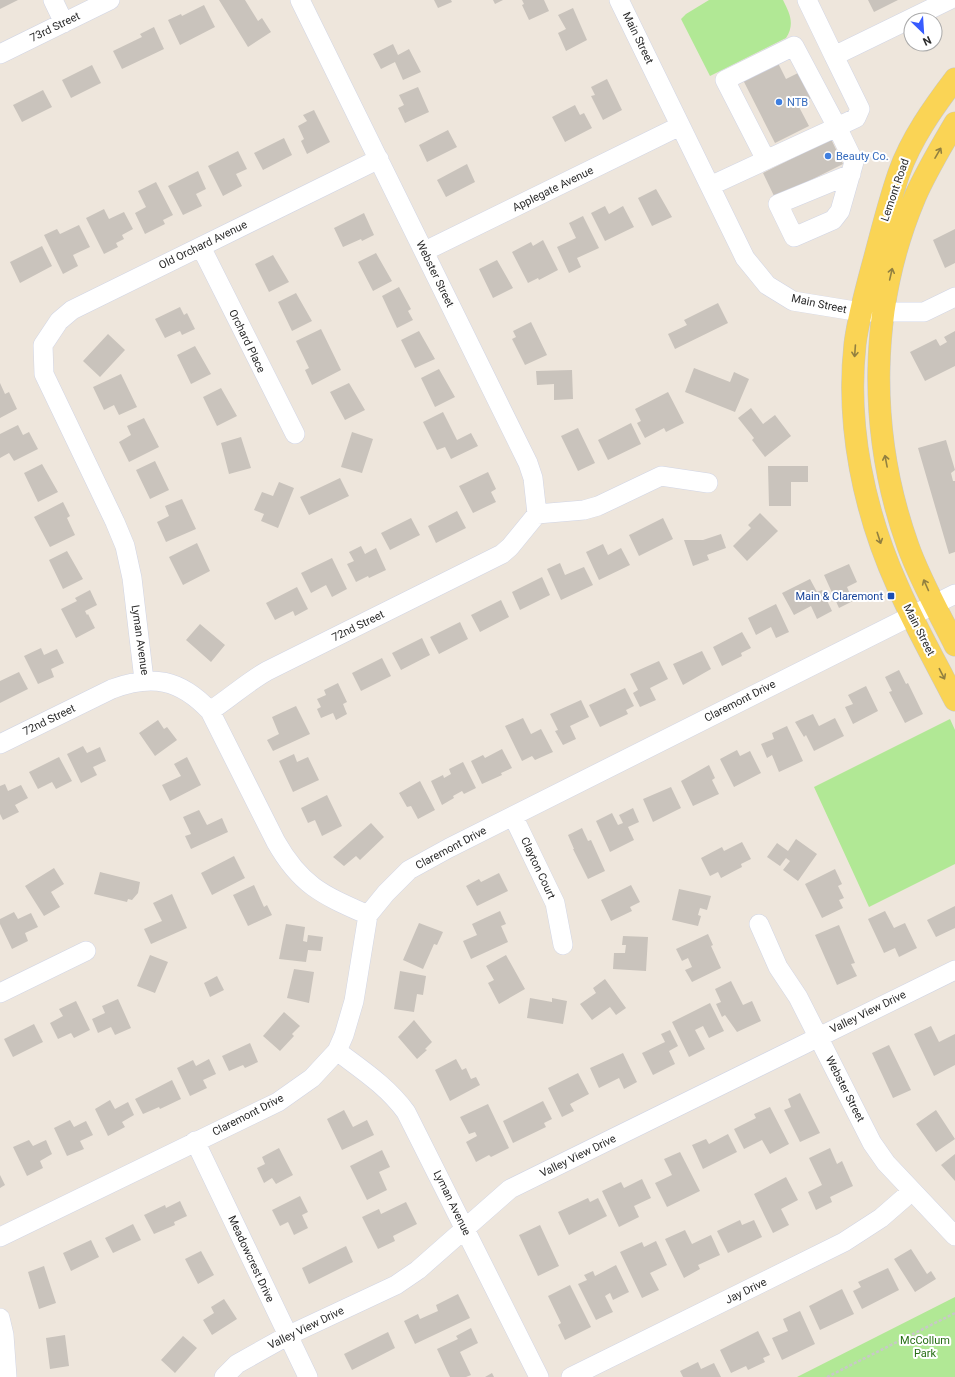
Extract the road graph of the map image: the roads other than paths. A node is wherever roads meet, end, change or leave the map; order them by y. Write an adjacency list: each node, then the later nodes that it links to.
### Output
1 (53, 0): 7 (street)
2 (110, 0): 7 (street, 73rd Street)
3 (300, 0): 14 (street, Webster Street)
4 (619, 0): 12 (street, Main Street)
5 (807, 0): 9 (street)
6 (949, 0): 9 (street)
7 (64, 23): 8 (street, 73rd Street)
8 (0, 54)
9 (834, 56): 13 (street)
10 (955, 79): 21 (main road, Lemont Road)
11 (955, 123): 22 (main road, Lemont Road, one-way to 11)
12 (680, 126): 17 (street, Main Street); 19 (street, Applegate Avenue)
13 (837, 127): 15 (street); 15 (street); 16 (street)
14 (379, 159): 18 (street, Old Orchard Avenue); 19 (street, Webster Street)
15 (766, 160): 17 (street)
16 (851, 174)
17 (710, 186): 21 (street, Main Street)
18 (200, 247): 23 (street, Old Orchard Avenue); 24 (street, Orchard Place)
19 (425, 251): 26 (street, Webster Street)
20 (955, 297): 22 (street)
21 (861, 312): 22 (street); 29 (main road, Main Street, one-way to 29)
22 (883, 312): 28 (main road, one-way to 22)
23 (43, 348): 31 (street, Lyman Avenue)
24 (295, 434)
25 (708, 483): 26 (street)
26 (537, 514): 33 (street, 72nd Street)
27 (955, 594): 28 (street, Claremont Drive)
28 (934, 604): 29 (street, Claremont Drive); 30 (main road)
29 (911, 615): 32 (main road, Main Street, one-way to 32); 35 (street, Claremont Drive)
30 (955, 645)
31 (144, 680): 33 (street, Lyman Avenue); 34 (street, 72nd Street)
32 (955, 700)
33 (210, 711): 36 (street, Lyman Avenue)
34 (0, 744)
35 (513, 816): 36 (street, Claremont Drive); 38 (street, Clayton Court)
36 (368, 915): 43 (street, Claremont Drive)
37 (759, 924): 42 (street, Webster Street)
38 (563, 945)
39 (86, 952): 41 (street)
40 (955, 970): 42 (street, Valley View Drive)
41 (0, 993)
42 (818, 1037): 45 (street, Webster Street); 46 (street, Valley View Drive)
43 (337, 1051): 44 (street, Claremont Drive); 46 (street, Lyman Avenue)
44 (195, 1142): 48 (street, Claremont Drive); 50 (street, Meadowcrest Drive)
45 (912, 1191): 47 (street, Webster Street); 55 (street, Jay Drive)
46 (465, 1228): 50 (street, Valley View Drive); 54 (street, Lyman Avenue)
47 (955, 1236)
48 (0, 1237)
49 (0, 1318): 51 (street)
50 (287, 1336): 52 (street, Valley View Drive); 53 (street, Meadowcrest Drive)
51 (7, 1377)
52 (224, 1377)
53 (308, 1377)
54 (539, 1377)
55 (571, 1377)

